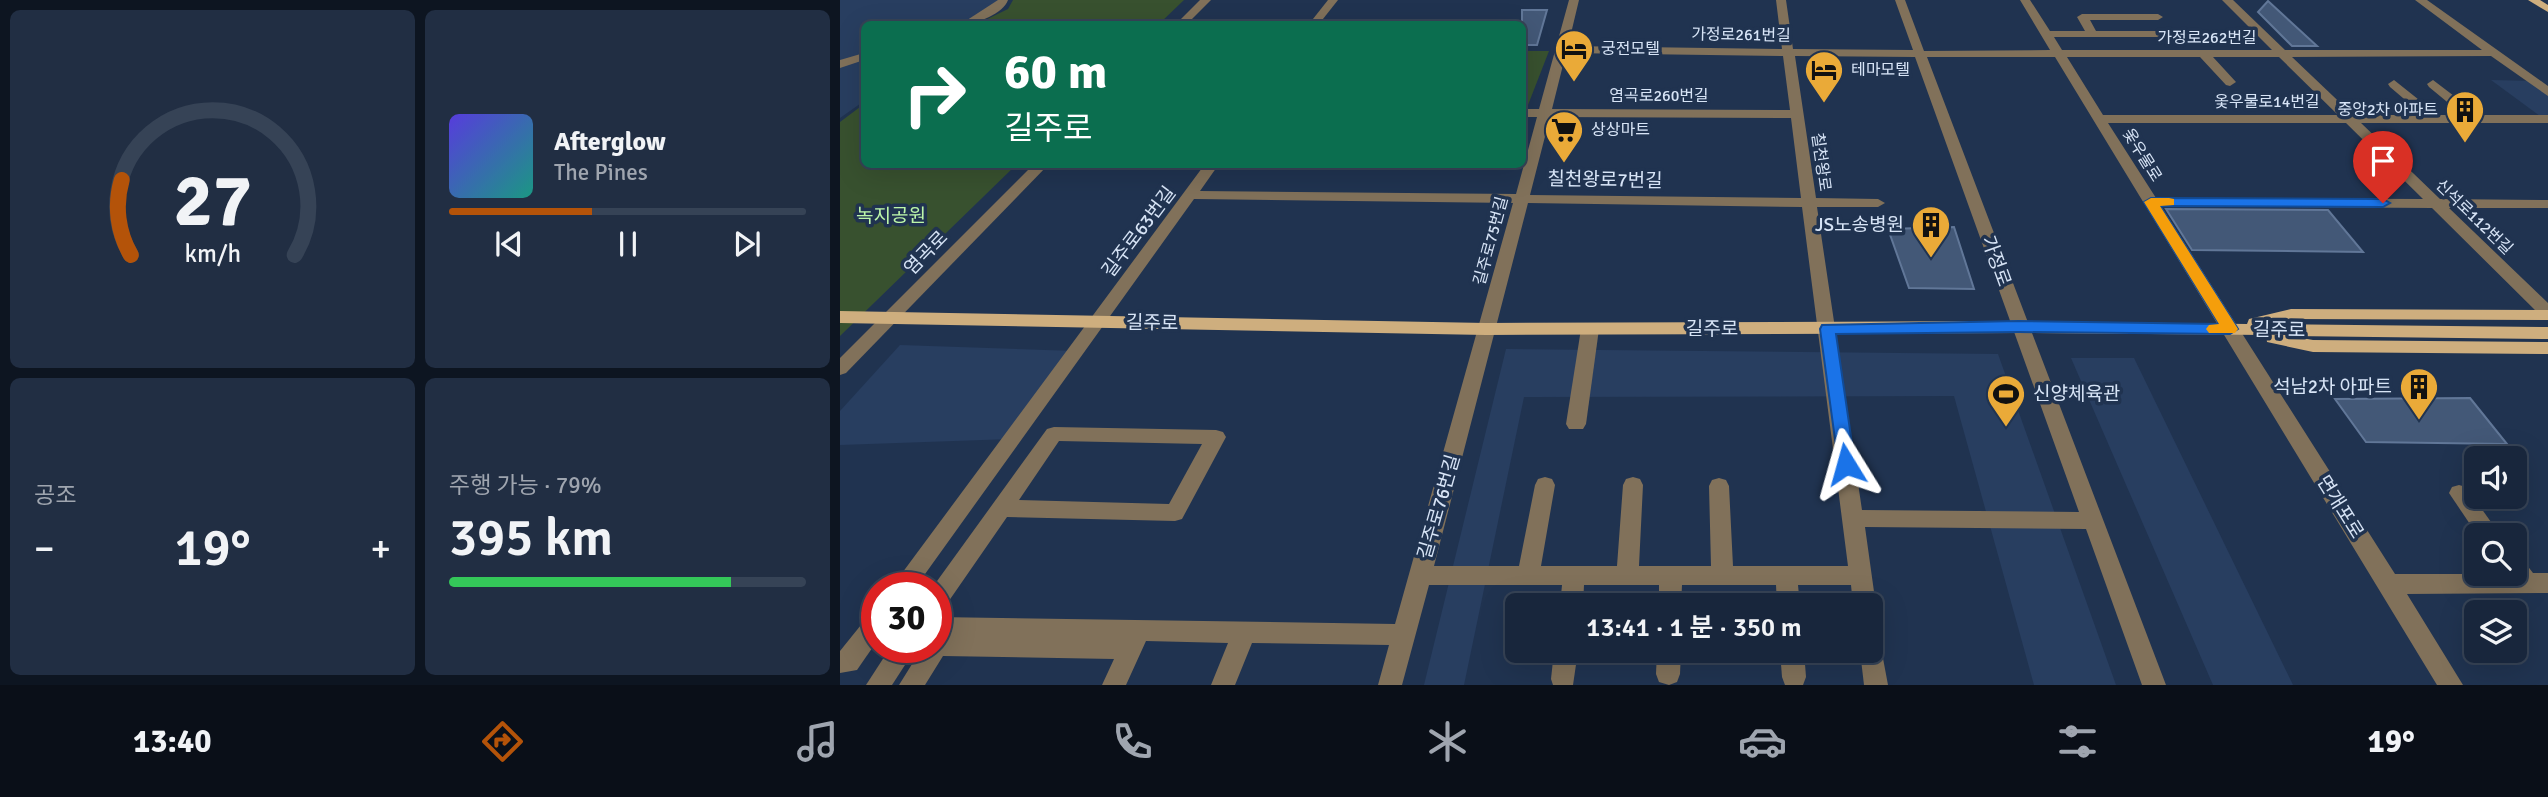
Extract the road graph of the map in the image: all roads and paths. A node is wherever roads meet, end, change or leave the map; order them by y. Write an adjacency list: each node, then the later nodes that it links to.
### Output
1 (1003, 0): 13 (street)
2 (1206, 0): 14 (street)
3 (1333, 0): 15 (street)
4 (1574, 0): 19 (street, 길주로75번길)
5 (1781, 0): 20 (street, 칠천왕로)
6 (1900, 0): 23 (street, 가정로)
7 (2025, 0): 16 (street, 옻우물로)
8 (2227, 0): 21 (street, 신석로112번길)
9 (2420, 0): 22 (street)
10 (2533, 0): 11 (main road)
11 (2548, 9)
12 (2158, 17): 17 (street)
13 (971, 21)
14 (1184, 21)
15 (1316, 21)
16 (2046, 34): 17 (street); 24 (street, 옻우물로)
17 (2093, 34): 18 (street)
18 (2161, 34)
19 (1562, 49): 20 (street, 가정로261번길); 33 (street, 길주로75번길)
20 (1788, 52): 23 (street, 가정로261번길); 34 (street, 칠천왕로)
21 (2282, 53): 22 (street, 가정로262번길); 25 (street, 가정로262번길); 36 (street, 신석로112번길)
22 (2494, 53): 31 (street)
23 (1921, 54): 24 (street, 가정로262번길); 53 (street, 가정로)
24 (2059, 54): 25 (street, 가정로262번길); 35 (street, 옻우물로)
25 (2204, 54): 28 (street)
26 (861, 57): 27 (street)
27 (840, 64)
28 (2230, 82)
29 (2394, 84): 37 (street)
30 (2433, 84): 38 (street)
31 (2548, 92)
32 (1526, 113): 33 (street, 염곡로260번길)
33 (1543, 113): 34 (street, 염곡로260번길); 43 (street, 길주로75번길)
34 (1796, 114): 45 (street, 칠천왕로)
35 (2099, 119): 36 (street, 옻우물로14번길); 44 (street, 옻우물로)
36 (2349, 119): 37 (street, 옻우물로14번길); 47 (street, 신석로112번길)
37 (2435, 119): 38 (street, 옻우물로14번길)
38 (2476, 119): 39 (street, 옻우물로14번길)
39 (2548, 119)
40 (1038, 168): 51 (street, 염곡로)
41 (1209, 168): 42 (street, 길주로63번길)
42 (1190, 195): 43 (street, 칠천왕로7번길); 52 (street, 길주로63번길)
43 (1520, 198): 45 (street, 칠천왕로7번길); 54 (street, 길주로75번길)
44 (2151, 202): 47 (street); 57 (street, 옻우물로)
45 (1809, 203): 46 (street, 칠천왕로7번길); 56 (street, 칠천왕로)
46 (1878, 203)
47 (2435, 204): 48 (street); 49 (street, 신석로112번길)
48 (2548, 204)
49 (2548, 314): 57 (main road)
50 (840, 317): 51 (main road, 길주로)
51 (892, 318): 52 (main road, 길주로); 60 (street, 염곡로)
52 (1096, 322): 54 (main road, 길주로); 70 (street, 길주로63번길)
53 (2019, 327): 56 (main road, 길주로); 57 (main road, 길주로); 68 (street, 가정로)
54 (1486, 329): 55 (main road, 길주로); 71 (street, 길주로76번길)
55 (1590, 329): 56 (main road, 길주로); 61 (street)
56 (1827, 329): 67 (street, 칠천왕로)
57 (2230, 329): 58 (main road, 길주로); 59 (main road); 81 (street, 면개포로)
58 (2548, 332)
59 (2548, 348)
60 (840, 369)
61 (1576, 424)
62 (1545, 485): 72 (street)
63 (1633, 485): 74 (street)
64 (1719, 486): 76 (street)
65 (2459, 493): 69 (street)
66 (998, 514): 66 (street); 79 (street)
67 (1853, 518): 68 (street); 78 (street, 칠천왕로)
68 (2092, 521): 106 (street, 가정로)
69 (2481, 523)
70 (914, 572)
71 (1420, 575): 72 (street); 88 (street, 길주로76번길)
72 (1528, 575): 73 (street)
73 (1574, 576): 74 (street); 82 (street)
74 (1627, 576): 75 (street)
75 (1671, 576): 76 (street); 83 (street)
76 (1722, 576): 77 (street)
77 (1786, 576): 78 (street); 84 (street)
78 (1861, 576): 85 (street, 칠천왕로)
79 (952, 580)
80 (2537, 581): 81 (street)
81 (2388, 584): 107 (street, 면개포로)
82 (1572, 593)
83 (1670, 593)
84 (1788, 593)
85 (1863, 593)
86 (952, 628): 89 (street)
87 (1244, 632): 88 (street); 89 (street); 103 (street)
88 (1404, 635): 104 (street, 길주로76번길)
89 (1135, 639): 91 (street); 102 (street)
90 (861, 644): 92 (street)
91 (952, 645)
92 (840, 662)
93 (893, 663): 100 (street)
94 (925, 663): 101 (street)
95 (1565, 663): 99 (street)
96 (1793, 663): 98 (street)
97 (1873, 663): 105 (street)
98 (1794, 677)
99 (1563, 679)
100 (878, 685)
101 (911, 685)
102 (1114, 685)
103 (1223, 685)
104 (1390, 685)
105 (1876, 685)
106 (2154, 685)
107 (2451, 685)

